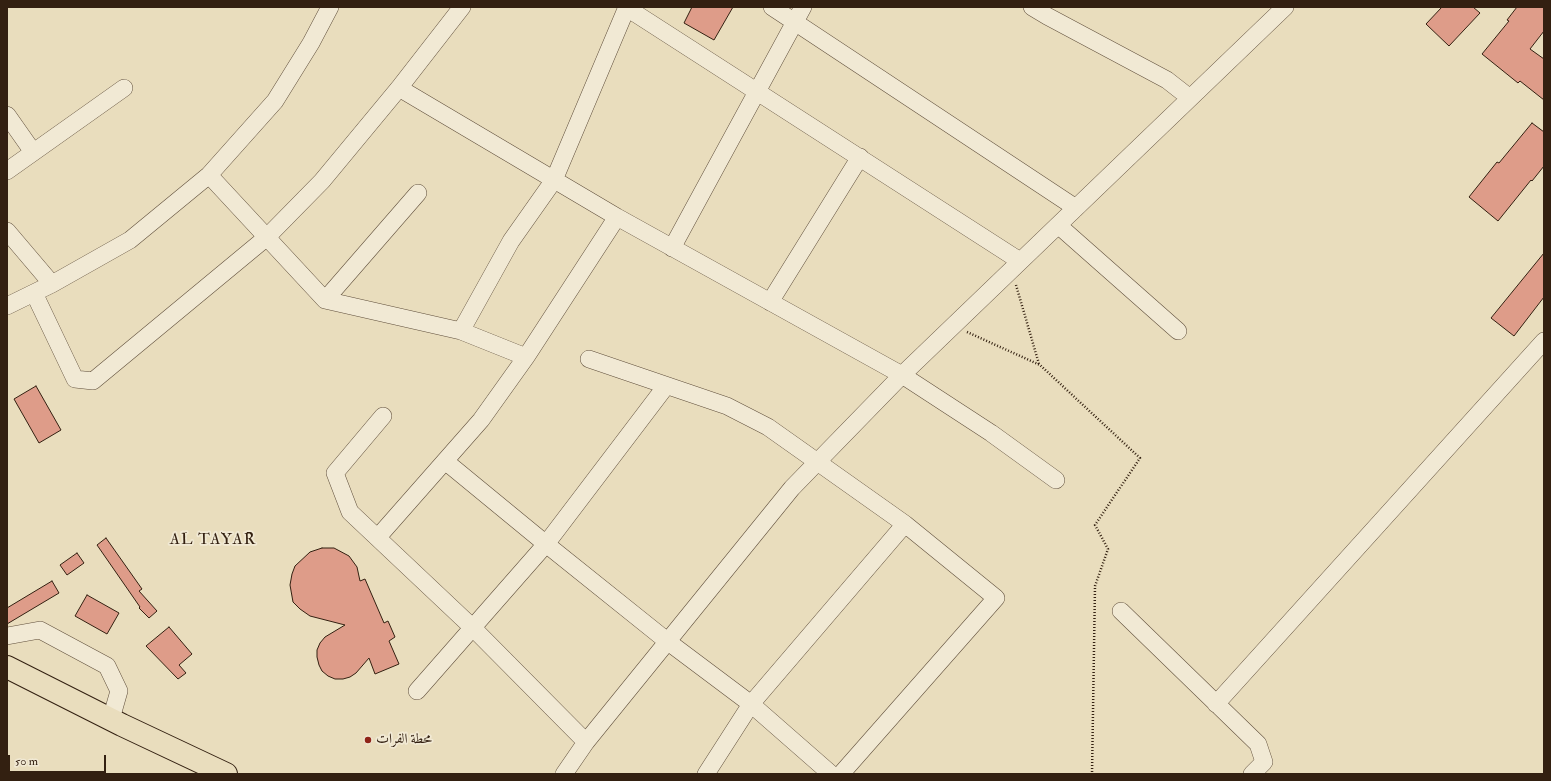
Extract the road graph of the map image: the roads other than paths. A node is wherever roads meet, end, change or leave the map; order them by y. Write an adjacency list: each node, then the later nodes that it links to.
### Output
1 (330, 7): 18 (street)
2 (462, 7): 11 (street)
3 (627, 7): 12 (street); 19 (street)
4 (772, 7): 9 (street)
5 (803, 7): 9 (street)
6 (1032, 7): 8 (street)
7 (1285, 7): 13 (street)
8 (1050, 12): 13 (street)
9 (796, 22): 12 (street); 21 (street)
10 (124, 88): 15 (street)
11 (399, 88): 19 (street); 25 (street)
12 (758, 92): 16 (street); 26 (street)
13 (1190, 98): 21 (street)
14 (7, 115): 15 (street)
15 (33, 152): 17 (street)
16 (860, 158): 27 (street); 31 (street)
17 (7, 171)
18 (209, 175): 25 (street); 28 (street)
19 (554, 180): 22 (street); 33 (street)
20 (418, 193): 30 (street)
21 (1076, 208): 23 (street)
22 (617, 218): 26 (street); 36 (street)
23 (1058, 225): 27 (street); 34 (street)
24 (7, 231): 28 (street)
25 (267, 238): 29 (street); 30 (street)
26 (672, 248): 31 (street)
27 (1016, 266): 38 (street)
28 (52, 284): 29 (street)
29 (34, 293): 32 (street)
30 (325, 300): 33 (street)
31 (770, 302): 38 (street)
32 (7, 306)
33 (461, 330): 36 (street)
34 (1178, 331)
35 (1544, 341): 54 (street)
36 (526, 357): 41 (street)
37 (589, 359): 39 (street)
38 (902, 375): 42 (street); 43 (street)
39 (666, 386): 42 (street); 46 (street)
40 (383, 416): 45 (street)
41 (445, 461): 45 (street); 46 (street)
42 (818, 461): 44 (street); 50 (street)
43 (1056, 480)
44 (905, 524): 53 (street); 62 (street)
45 (378, 537): 48 (street)
46 (546, 544): 48 (street); 50 (street)
47 (1121, 611): 54 (street)
48 (473, 628): 52 (street); 56 (street)
49 (7, 636): 55 (street)
50 (667, 641): 53 (street); 56 (street)
51 (7, 667): 55 (main road)
52 (417, 691)
53 (751, 704): 60 (street); 61 (street)
54 (1216, 704): 63 (street)
55 (116, 722): 57 (main road); 58 (main road)
56 (586, 742): 59 (street)
57 (189, 774)
58 (226, 774)
59 (564, 774)
60 (706, 774)
61 (831, 774)
62 (841, 774)
63 (1252, 774)

